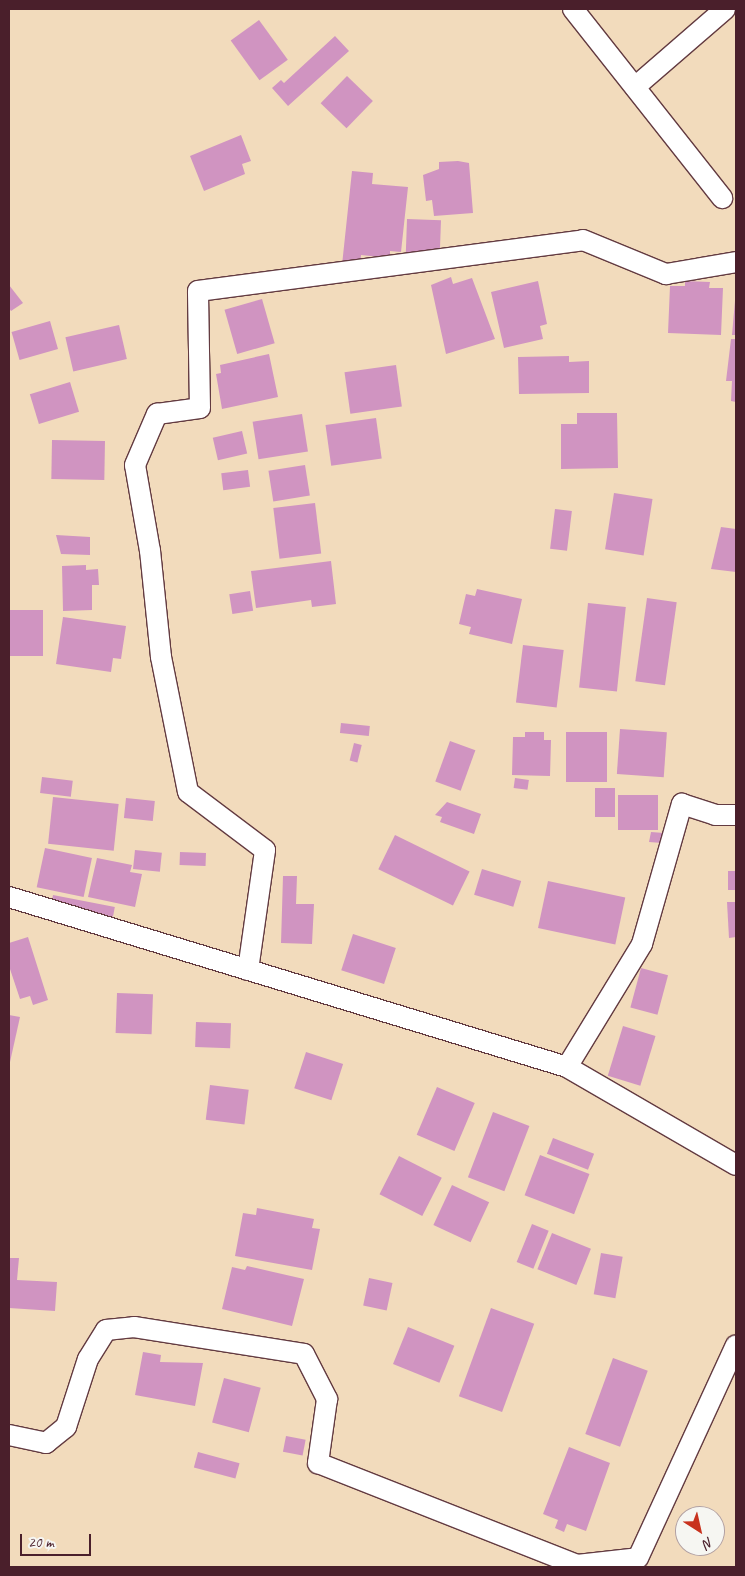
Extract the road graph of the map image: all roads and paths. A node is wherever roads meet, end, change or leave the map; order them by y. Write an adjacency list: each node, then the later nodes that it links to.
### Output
1 (573, 9): 3 (street)
2 (725, 9): 3 (street)
3 (635, 87): 4 (street)
4 (722, 198)
5 (736, 262): 8 (street)
6 (736, 815): 9 (street)
7 (9, 897): 8 (street)
8 (248, 970): 9 (street)
9 (567, 1067): 10 (street)
10 (736, 1165)
11 (736, 1345): 12 (street)
12 (9, 1435)

